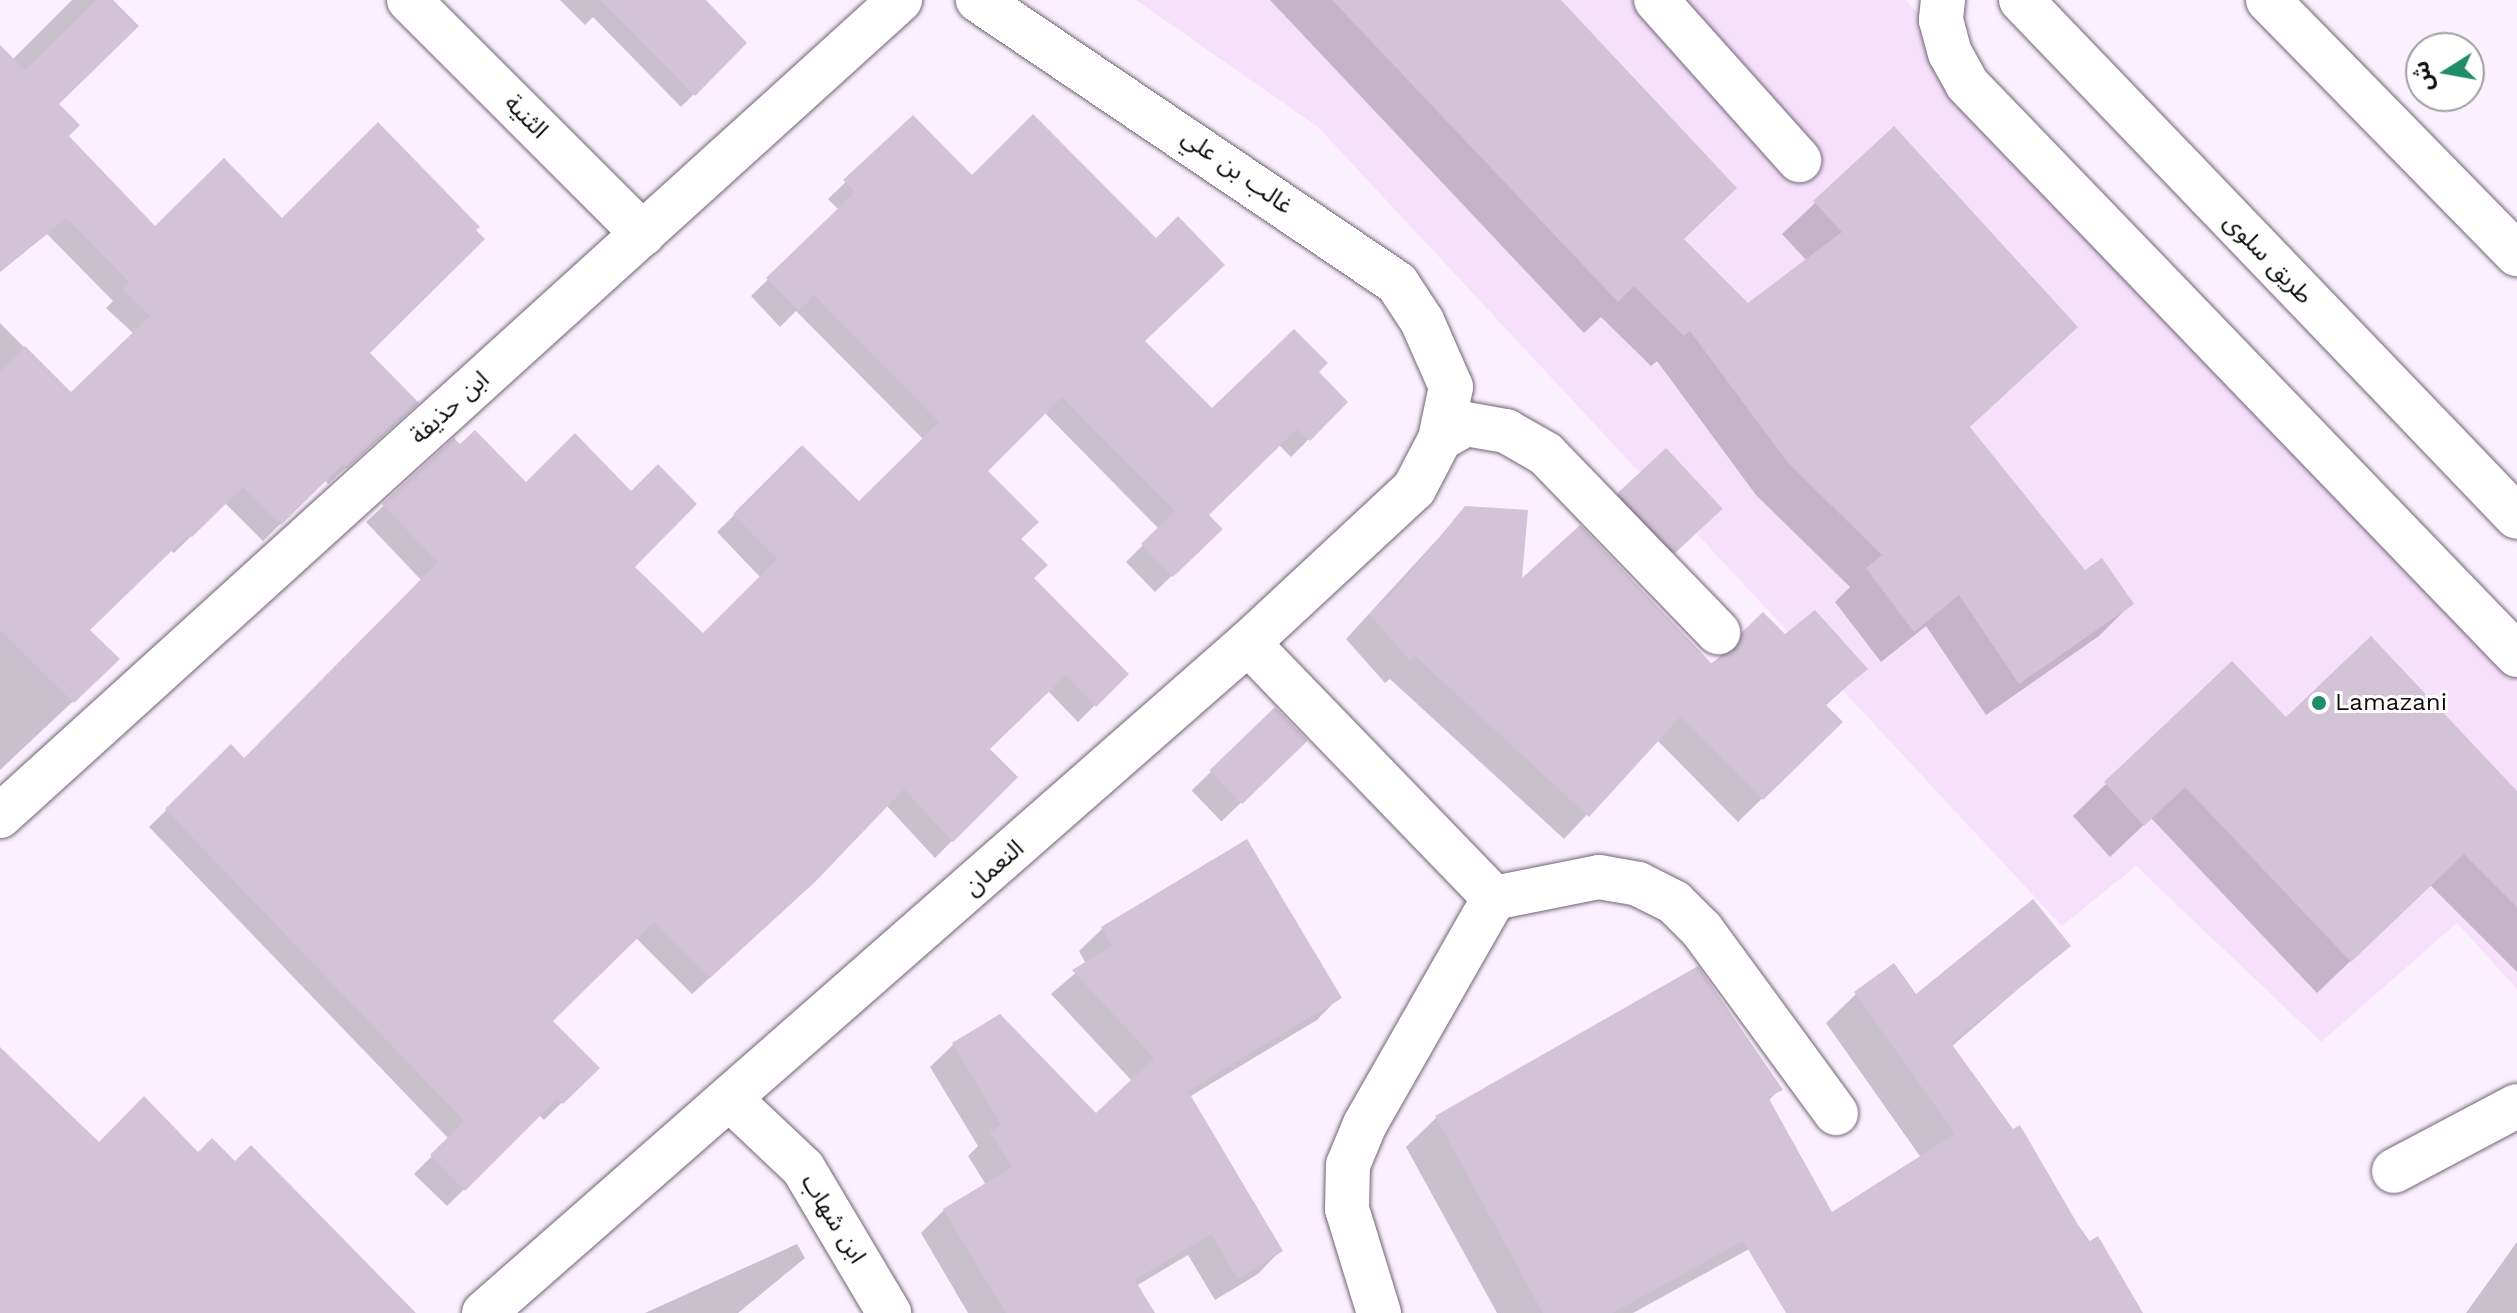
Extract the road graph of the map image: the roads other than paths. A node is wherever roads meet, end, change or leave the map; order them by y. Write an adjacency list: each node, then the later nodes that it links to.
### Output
1 (409, 0): 9 (main road, الثنية)
2 (900, 0): 9 (main road, ابن حذيفة)
3 (978, 0): 11 (main road, غالب بن علي)
4 (1656, 0): 8 (main road)
5 (1943, 0): 16 (main road)
6 (2021, 0): 13 (main road, طريق سلوى)
7 (2268, 0): 10 (main road)
8 (1799, 160)
9 (643, 234): 17 (main road, ابن حذيفة)
10 (2517, 254)
11 (1451, 387): 12 (main road, النعمان)
12 (1440, 439): 14 (main road); 15 (main road, النعمان)
13 (2517, 517)
14 (1718, 632)
15 (1248, 643): 18 (main road); 19 (main road, النعمان)
16 (2517, 655)
17 (0, 816)
18 (1494, 898): 21 (main road); 25 (main road)
19 (731, 1100): 23 (main road, النعمان); 24 (main road, ابن شهاب)
20 (2517, 1106): 22 (main road)
21 (1836, 1113)
22 (2394, 1171)
23 (484, 1313)
24 (889, 1313)
25 (1379, 1313)

